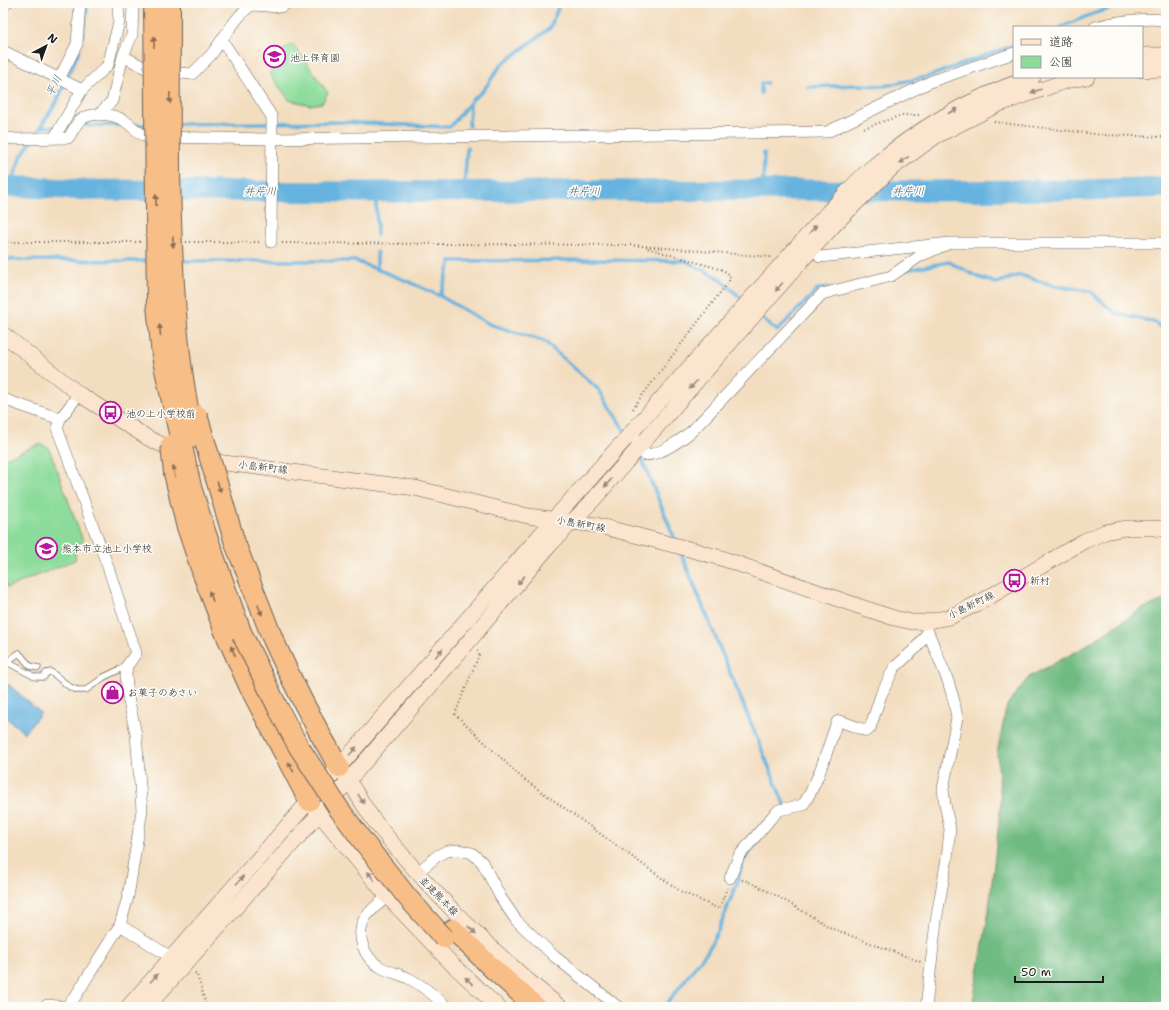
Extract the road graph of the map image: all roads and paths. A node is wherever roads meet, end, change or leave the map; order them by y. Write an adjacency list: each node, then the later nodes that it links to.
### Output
1 (7, 3): 8 (street)
2 (80, 3): 21 (street)
3 (118, 3): 22 (street)
4 (133, 3): 16 (street)
5 (154, 3): 41 (highway, one-way to 5, bridge)
6 (170, 3): 41 (highway, one-way to 41, bridge)
7 (289, 3): 11 (street)
8 (3, 6)
9 (1166, 20): 10 (street)
10 (1099, 26)
11 (222, 40): 16 (street); 30 (street)
12 (3, 51): 21 (street)
13 (1013, 53): 30 (street)
14 (1143, 55): 15 (street)
15 (1166, 55)
16 (123, 56): 23 (street)
17 (1166, 69): 18 (street)
18 (1143, 70)
19 (1030, 78): 24 (street, one-way to 19)
20 (1081, 78): 25 (street, one-way to 25)
21 (61, 80): 22 (street)
22 (80, 89): 29 (street)
23 (98, 115): 29 (street); 30 (street)
24 (943, 116): 26 (path); 39 (street, one-way to 24)
25 (970, 119): 28 (path); 46 (street, one-way to 46)
26 (860, 129)
27 (3, 137): 29 (street)
28 (1166, 137)
29 (54, 138)
30 (271, 140): 34 (street)
31 (3, 242): 32 (path)
32 (147, 242)
33 (186, 242): 34 (path)
34 (271, 242): 37 (path)
35 (950, 243): 36 (street); 38 (street); 46 (street)
36 (1166, 243)
37 (642, 247): 39 (path); 45 (path)
38 (820, 257)
39 (787, 258): 45 (street)
40 (3, 334): 42 (street, 小島新町線)
41 (171, 356): 55 (highway, one-way to 55, bridge); 56 (highway, one-way to 41, bridge); 61 (highway, bridge)
42 (79, 394): 44 (street); 47 (street, 小島新町線)
43 (3, 399): 44 (street)
44 (60, 419): 53 (street)
45 (632, 432): 46 (street); 47 (street)
46 (640, 446): 48 (street, one-way to 48)
47 (554, 519): 48 (street, 小島新町線); 55 (street, one-way to 47)
48 (573, 522): 50 (street, 小島新町線); 51 (street, one-way to 51)
49 (1166, 529): 50 (street, 小島新町線)
50 (926, 627): 58 (street); 63 (street)
51 (470, 640): 55 (street); 58 (path)
52 (5, 663): 53 (lane); 54 (lane)
53 (127, 666): 60 (street)
54 (38, 668)
55 (344, 773): 56 (street); 57 (street, 並建熊本線, one-way to 57)
56 (314, 807): 59 (street, one-way to 56); 62 (street)
57 (417, 873): 72 (street, 並建熊本線, one-way to 72); 73 (street)
58 (730, 878): 63 (path)
59 (387, 896): 68 (street); 69 (street, one-way to 59)
60 (120, 925): 62 (street); 64 (street)
61 (448, 934): 70 (highway); 71 (highway)
62 (179, 960): 65 (street, one-way to 62); 66 (street); 67 (path)
63 (930, 965): 74 (street)
64 (45, 1007)
65 (128, 1007)
66 (147, 1007)
67 (208, 1007)
68 (447, 1007)
69 (498, 1007)
70 (517, 1007)
71 (536, 1007)
72 (560, 1007)
73 (618, 1007)
74 (926, 1007)

